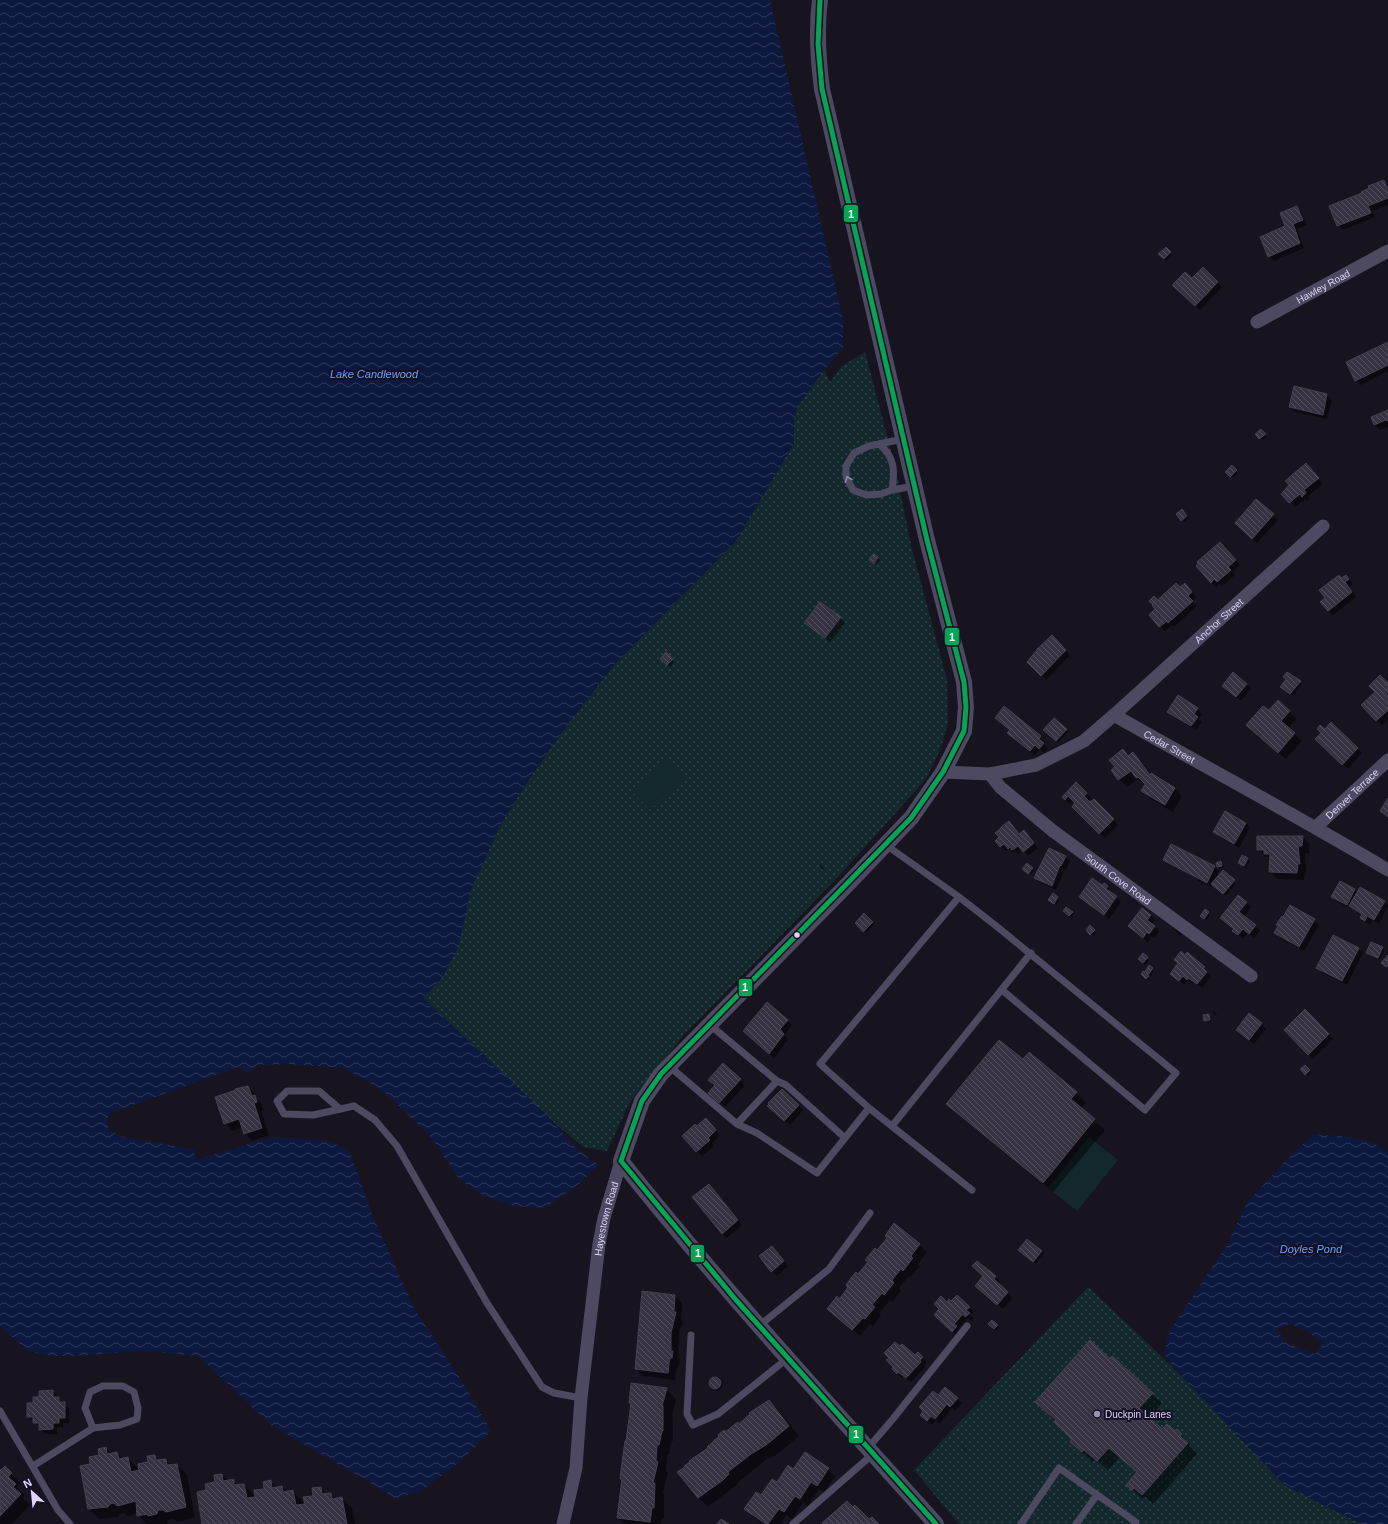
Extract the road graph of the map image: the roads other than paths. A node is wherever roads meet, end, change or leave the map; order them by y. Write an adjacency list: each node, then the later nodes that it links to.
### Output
1 (820, 0): 4 (street, Hayestown Road)
2 (1388, 251): 3 (street, Hawley Road)
3 (1257, 322)
4 (903, 439): 5 (lane); 6 (street, Hayestown Road)
5 (879, 444): 7 (lane); 7 (lane, one-way to 5)
6 (914, 486): 7 (lane); 11 (street, Hayestown Road)
7 (892, 490)
8 (1323, 526): 9 (street, Anchor Street)
9 (1114, 715): 12 (street); 13 (street, Cedar Street)
10 (1388, 760): 13 (street, Denver Terrace)
11 (943, 772): 12 (street); 14 (street, Hayestown Road)
12 (990, 774): 18 (street, South Cove Road)
13 (1316, 827): 15 (street, Cedar Street)
14 (886, 845): 16 (lane); 20 (street, Hayestown Road)
15 (1388, 870)
16 (958, 896): 17 (lane); 23 (lane)
17 (1031, 953): 19 (lane); 19 (lane)
18 (1252, 976)
19 (1002, 990): 26 (lane)
20 (710, 1024): 21 (street, Hayestown Road); 22 (lane)
21 (669, 1066): 25 (lane); 28 (street, Hayestown Road)
22 (777, 1081): 25 (lane); 27 (lane)
23 (869, 1108): 26 (lane); 27 (lane)
24 (340, 1109): 24 (lane); 35 (lane)
25 (736, 1124): 27 (lane)
26 (892, 1126): 29 (lane)
27 (845, 1138)
28 (621, 1161): 31 (street); 35 (street, Hayestown Road)
29 (972, 1190)
30 (870, 1213): 31 (lane)
31 (759, 1326): 34 (street)
32 (967, 1326): 38 (lane)
33 (692, 1335): 34 (lane)
34 (788, 1358): 38 (street)
35 (581, 1398): 42 (street, Hayestown Road)
36 (0, 1411): 39 (lane)
37 (93, 1428): 37 (lane); 39 (lane)
38 (871, 1451): 43 (lane); 44 (street)
39 (33, 1466): 41 (lane)
40 (1097, 1494): 45 (lane); 46 (lane); 47 (lane)
41 (70, 1524)
42 (563, 1524)
43 (793, 1524)
44 (936, 1524)
45 (1021, 1524)
46 (1076, 1524)
47 (1135, 1524)

